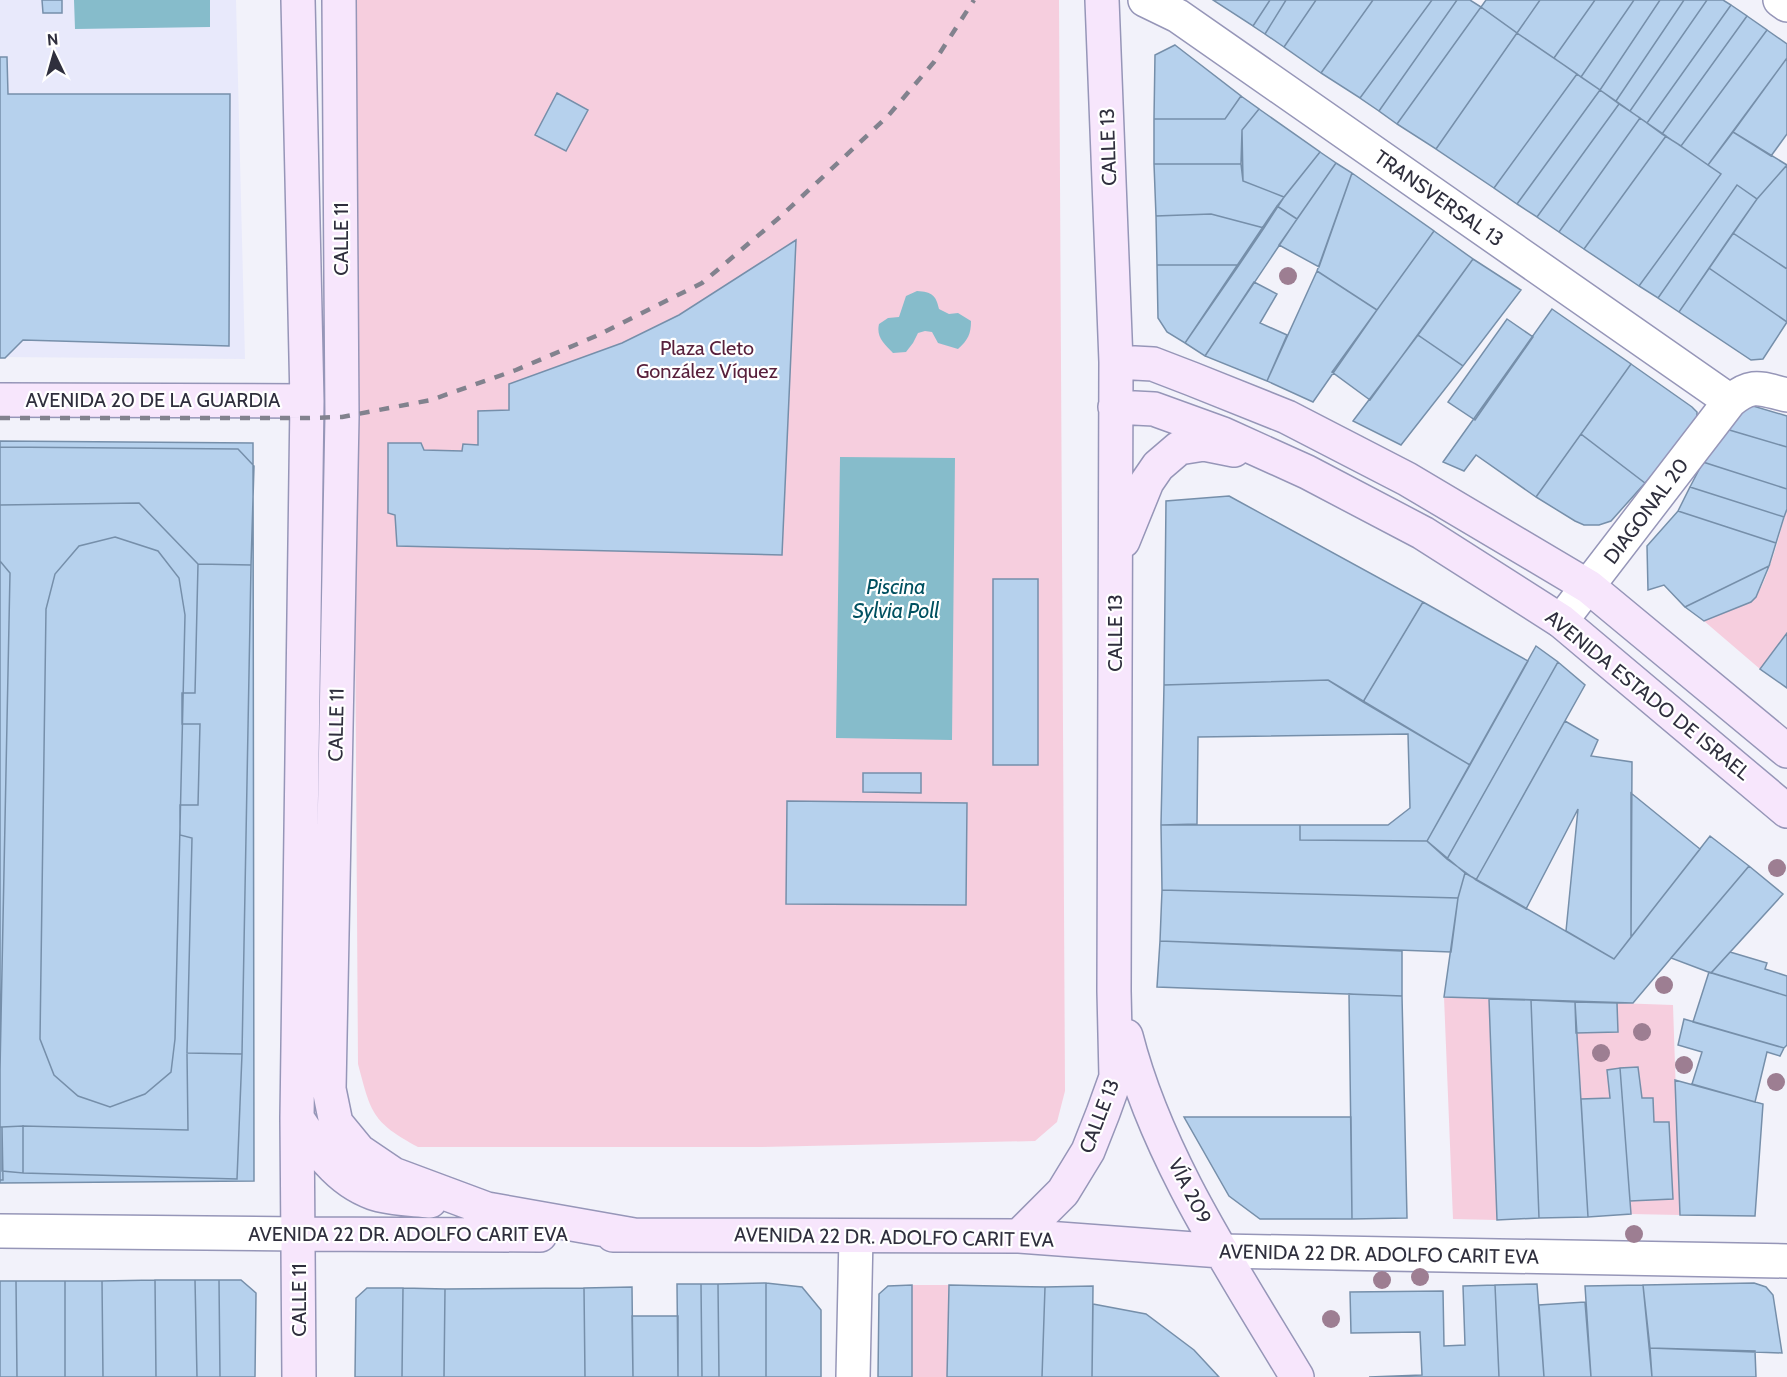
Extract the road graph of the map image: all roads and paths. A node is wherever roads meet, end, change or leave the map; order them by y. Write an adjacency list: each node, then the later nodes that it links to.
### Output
1 (298, 0): 10 (main road, CALLE 11)
2 (339, 0): 21 (main road, CALLE 11)
3 (1102, 0): 7 (main road, CALLE 13)
4 (1145, 0): 11 (street, TRANSVERSAL 13)
5 (1780, 0): 6 (street)
6 (1787, 5)
7 (1116, 362): 12 (main road, CALLE 13); 15 (main road)
8 (1787, 395): 11 (street)
9 (0, 400): 10 (main road, AVENIDA 20 DE LA GUARDIA)
10 (307, 401): 20 (main road, CALLE 11)
11 (1730, 401): 15 (street, DIAGONAL 20)
12 (1115, 407): 13 (main road, AVENIDA ESTADO DE ISRAEL); 14 (main road, CALLE 13)
13 (1307, 472): 14 (main road); 16 (main road, AVENIDA ESTADO DE ISRAEL)
14 (1115, 560): 19 (main road, CALLE 13)
15 (1588, 586): 16 (street, DIAGONAL 20); 17 (main road)
16 (1561, 621): 18 (main road, AVENIDA ESTADO DE ISRAEL)
17 (1787, 751)
18 (1787, 811)
19 (1114, 991): 26 (main road, CALLE 13); 27 (main road, VÍA 209)
20 (297, 1118): 21 (main road); 23 (main road, CALLE 11)
21 (487, 1209): 24 (main road, CALLE 11)
22 (0, 1231): 23 (street, AVENIDA 22 DR. ADOLFO CARIT EVA)
23 (299, 1234): 24 (main road, AVENIDA 22 DR. ADOLFO CARIT EVA); 29 (main road, CALLE 11)
24 (634, 1235): 25 (main road, AVENIDA 22 DR. ADOLFO CARIT EVA)
25 (856, 1236): 26 (main road, AVENIDA 22 DR. ADOLFO CARIT EVA); 30 (street)
26 (1019, 1236): 27 (main road, AVENIDA 22 DR. ADOLFO CARIT EVA)
27 (1221, 1251): 28 (street, AVENIDA 22 DR. ADOLFO CARIT EVA); 31 (main road, VÍA 209)
28 (1787, 1261)
29 (299, 1377)
30 (853, 1377)
31 (1296, 1377)

